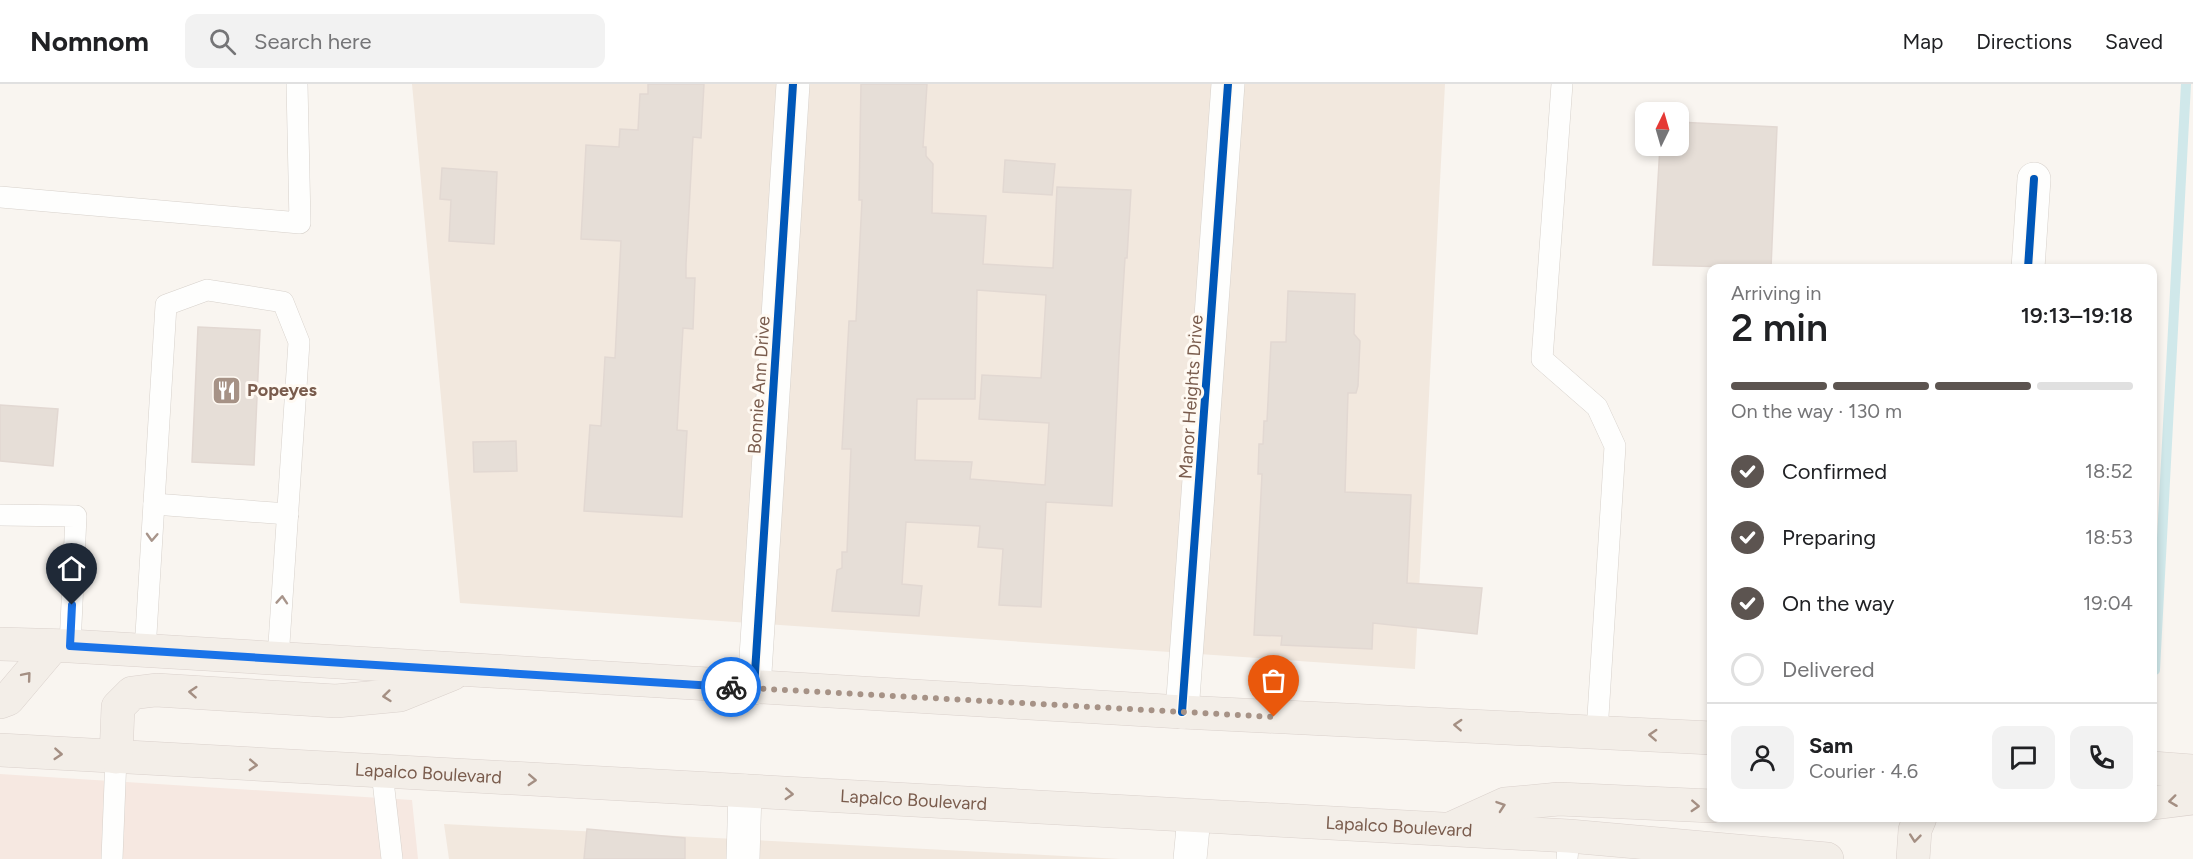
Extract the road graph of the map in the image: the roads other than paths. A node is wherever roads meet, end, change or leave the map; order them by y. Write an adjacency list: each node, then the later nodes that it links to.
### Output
1 (297, 84): 6 (lane)
2 (794, 84): 16 (street, Bonnie Ann Drive)
3 (1228, 84): 18 (street, Manor Heights Drive)
4 (1562, 84): 19 (lane)
5 (2034, 179): 7 (street)
6 (0, 197)
7 (2028, 264)
8 (154, 504): 9 (lane); 9 (lane); 13 (lane, one-way to 13)
9 (288, 514): 14 (lane, one-way to 9)
10 (0, 515): 12 (lane)
11 (0, 644): 12 (main road)
12 (61, 646): 13 (main road); 17 (main road, one-way to 12)
13 (145, 651): 14 (main road)
14 (278, 659): 15 (main road)
15 (462, 670): 16 (main road); 22 (main road, one-way to 22)
16 (753, 688): 18 (main road)
17 (0, 702)
18 (1182, 712): 19 (main road, one-way to 18)
19 (1597, 732): 20 (main road, one-way to 19)
20 (1707, 738)
21 (0, 750): 22 (main road, Lapalco Boulevard, one-way to 22)
22 (116, 758): 25 (main road, Lapalco Boulevard, one-way to 25); 34 (lane)
23 (2157, 768): 24 (main road)
24 (2193, 771)
25 (382, 772): 26 (main road, Lapalco Boulevard, one-way to 26); 35 (lane)
26 (744, 791): 30 (main road, Lapalco Boulevard, one-way to 30); 36 (street)
27 (2193, 798): 28 (main road, one-way to 28)
28 (2157, 802)
29 (1707, 806): 32 (main road, one-way to 29)
30 (1194, 817): 32 (main road, Lapalco Boulevard); 37 (street)
31 (1918, 822): 39 (main road, one-way to 39)
32 (1447, 830): 33 (main road, Lapalco Boulevard)
33 (1568, 848): 38 (main road, Lapalco Boulevard)
34 (112, 859)
35 (392, 859)
36 (743, 859)
37 (1190, 859)
38 (1827, 859)
39 (1913, 859)

